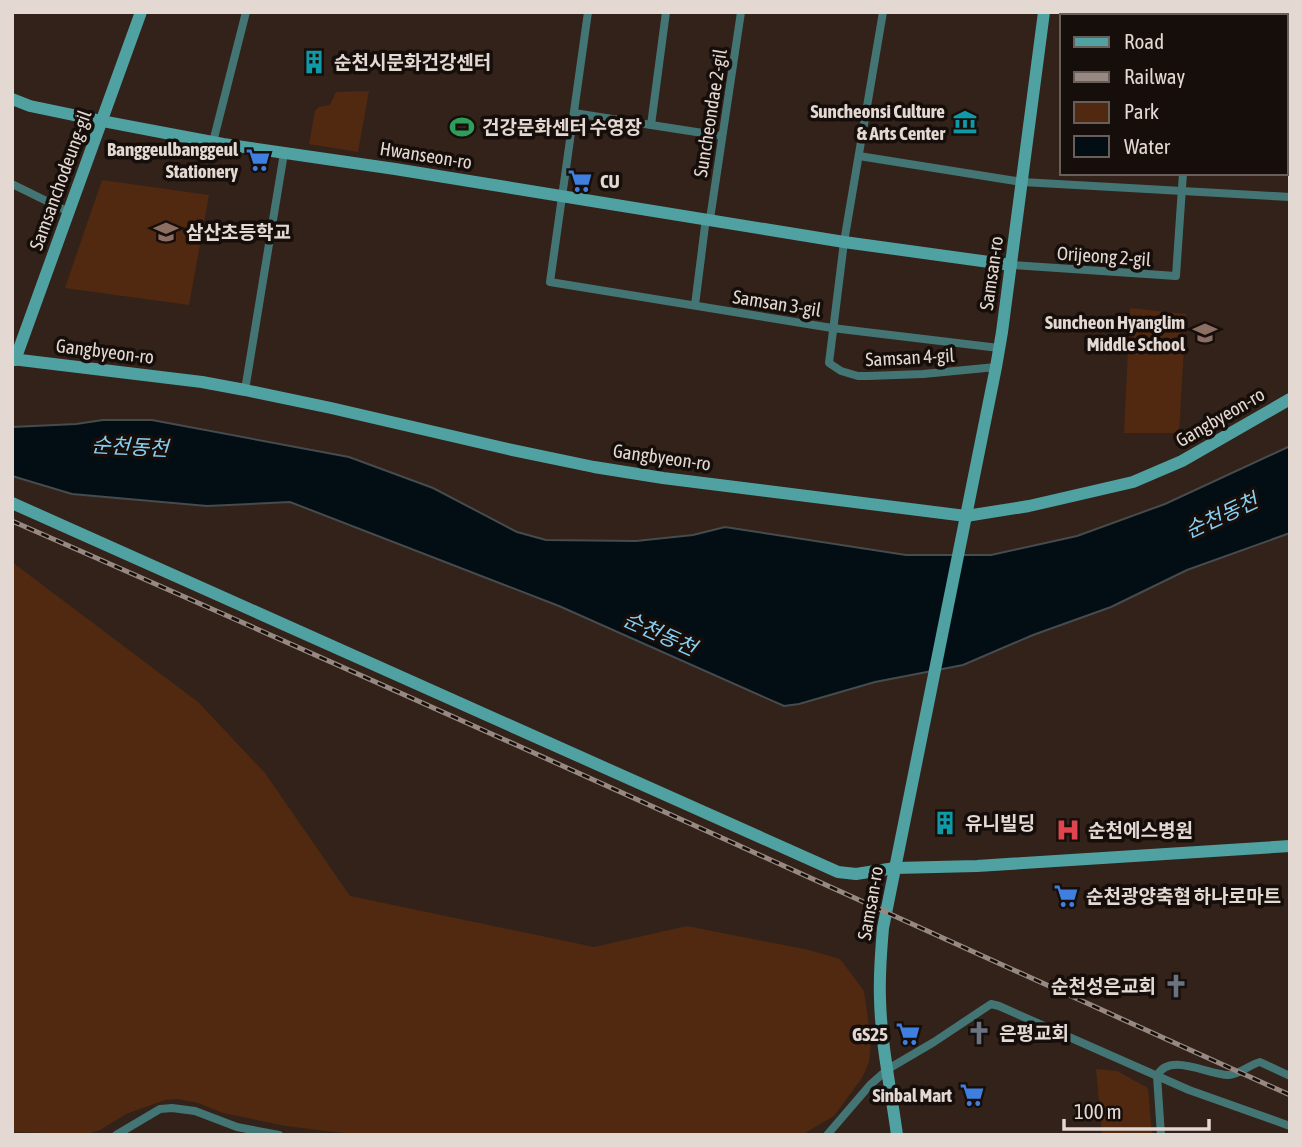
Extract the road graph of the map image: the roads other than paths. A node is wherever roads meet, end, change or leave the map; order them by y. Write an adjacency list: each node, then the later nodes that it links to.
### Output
1 (141, 12): 10 (street, Samsanchodeung-gil)
2 (246, 12): 13 (street)
3 (588, 12): 9 (street)
4 (666, 12): 11 (street)
5 (741, 12): 12 (street, Suncheondae 2-gil)
6 (883, 12): 15 (street)
7 (1044, 12): 17 (street, Samsan-ro)
8 (12, 99): 10 (street, Hwanseon-ro)
9 (574, 113): 11 (street); 20 (street)
10 (102, 121): 13 (street, Hwanseon-ro); 22 (street, Samsanchodeung-gil)
11 (651, 125): 12 (street)
12 (722, 136): 23 (street, Suncheondae 2-gil)
13 (213, 142): 14 (street, Hwanseon-ro)
14 (284, 153): 20 (street, Hwanseon-ro); 31 (street)
15 (859, 156): 17 (street); 24 (street)
16 (1183, 175): 19 (street, Orijeong 2-gil)
17 (1022, 182): 19 (street); 25 (street, Samsan-ro)
18 (12, 184): 22 (street)
19 (1181, 190): 21 (street); 25 (street, Orijeong 2-gil)
20 (562, 196): 23 (street, Hwanseon-ro); 26 (street, Samsan 3-gil)
21 (1290, 197)
22 (68, 212): 29 (street, Samsanchodeung-gil)
23 (708, 218): 24 (street, Hwanseon-ro); 26 (street)
24 (844, 242): 25 (street, Hwanseon-ro); 27 (street)
25 (1011, 265): 28 (street, Samsan-ro)
26 (695, 305): 27 (street, Samsan 3-gil)
27 (832, 328): 28 (street, Samsan 3-gil); 30 (street, Samsan 4-gil)
28 (999, 348): 30 (street, Samsan-ro)
29 (14, 360): 31 (street, Gangbyeon-ro)
30 (996, 367): 34 (street, Samsan-ro)
31 (245, 390): 34 (street, Gangbyeon-ro)
32 (1290, 399): 34 (street, Gangbyeon-ro)
33 (17, 505): 36 (street)
34 (966, 516): 36 (street, Samsan-ro)
35 (1290, 846): 36 (street)
36 (895, 868): 37 (street, Samsan-ro)
37 (888, 1069): 38 (street); 43 (street); 44 (street, Samsan-ro)
38 (1157, 1076): 39 (street); 40 (street); 45 (street)
39 (1290, 1076)
40 (1290, 1126)
41 (116, 1135): 42 (street)
42 (279, 1135)
43 (827, 1135)
44 (897, 1135)
45 (1161, 1135)

